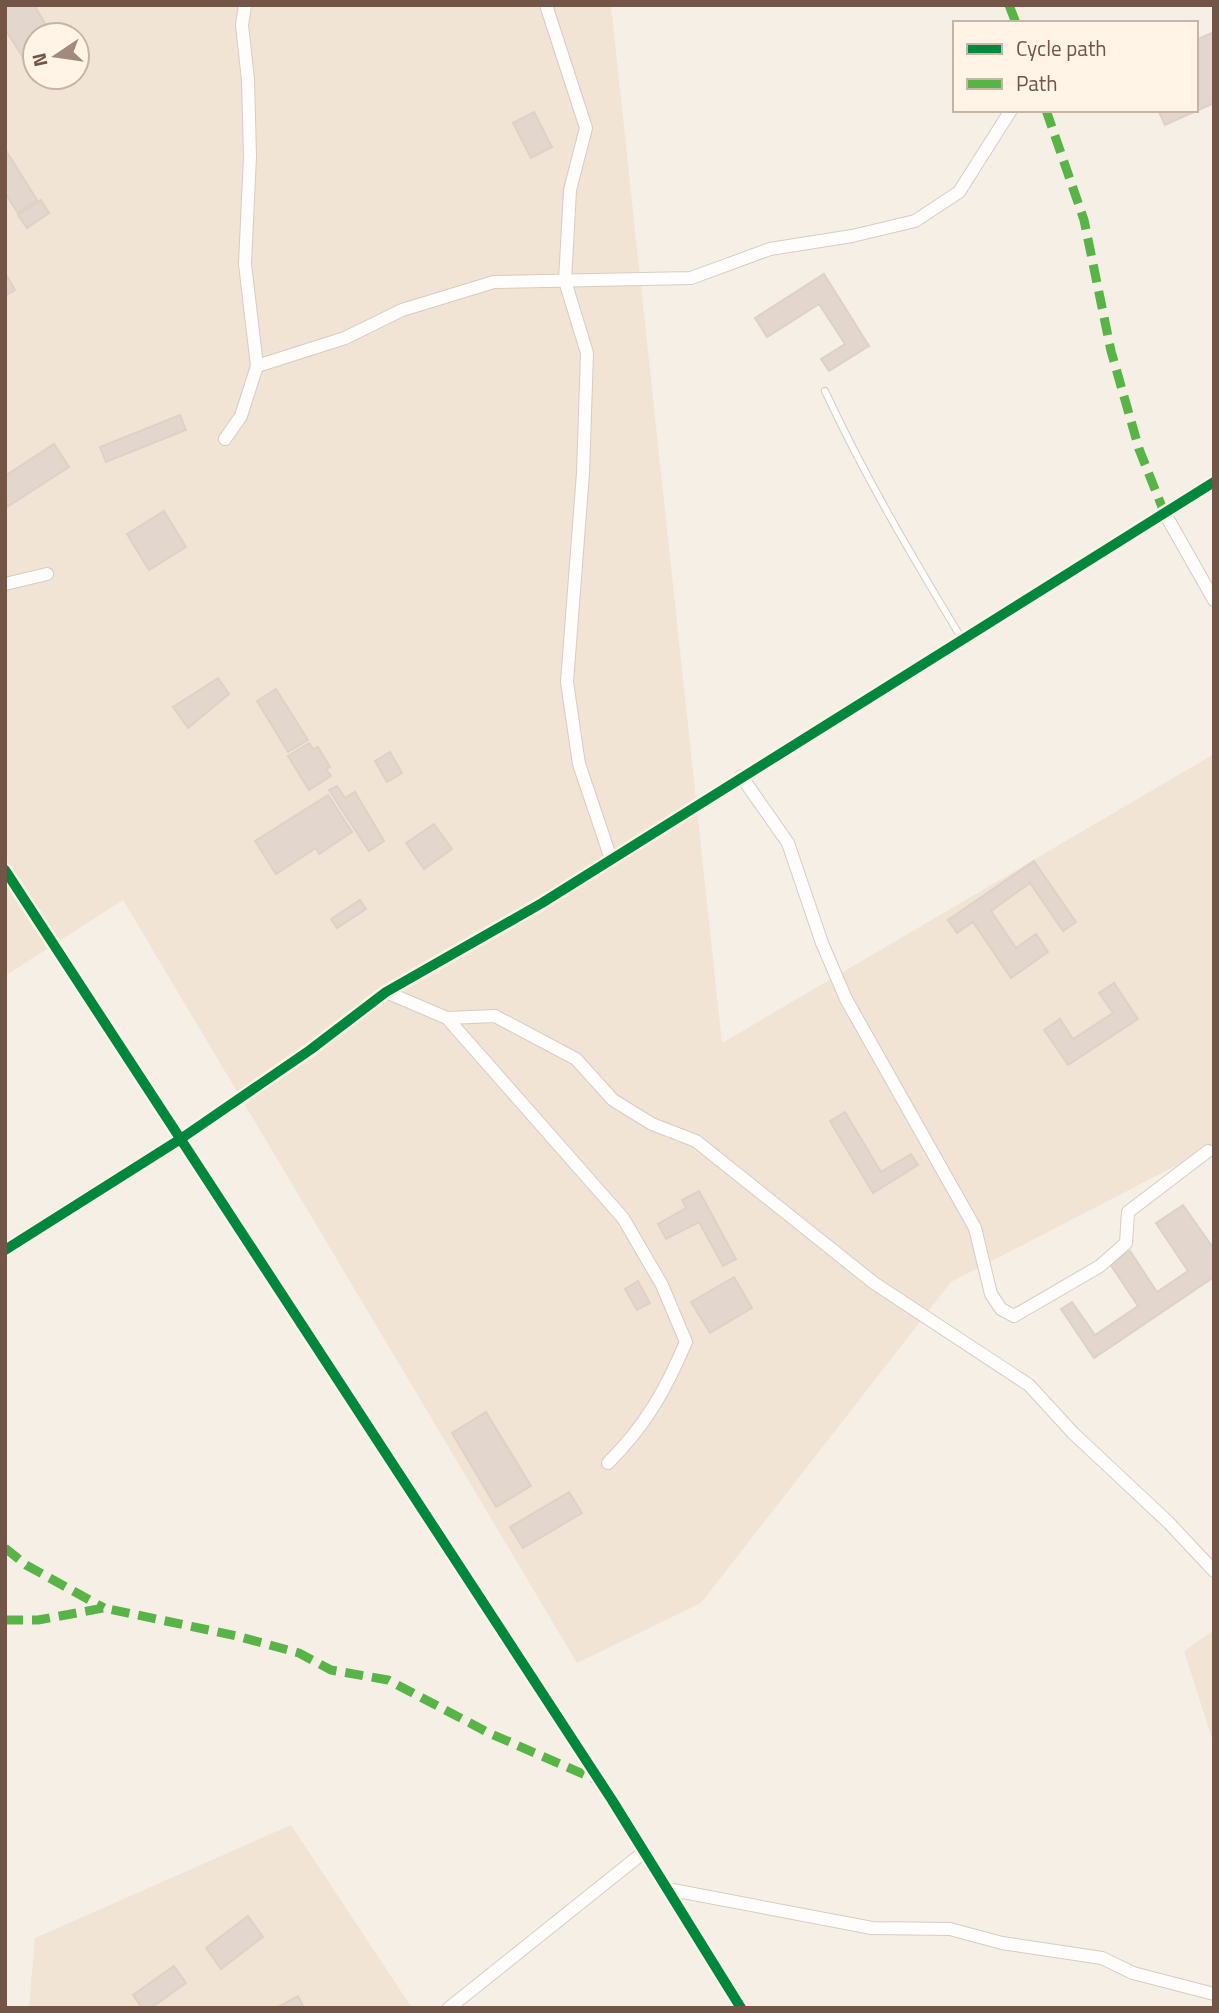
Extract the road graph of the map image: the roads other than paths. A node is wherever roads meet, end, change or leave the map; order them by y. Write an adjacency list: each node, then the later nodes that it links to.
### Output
1 (245, 5): 5 (street)
2 (546, 5): 4 (street)
3 (1010, 112): 4 (street)
4 (565, 281): 5 (street); 15 (street)
5 (257, 366): 7 (street)
6 (825, 391): 13 (lane)
7 (225, 439)
8 (1214, 482): 9 (street)
9 (1164, 512): 12 (street); 13 (street)
10 (47, 574): 11 (street)
11 (5, 584)
12 (1214, 600)
13 (962, 639): 14 (street)
14 (741, 776): 15 (street); 20 (street)
15 (611, 859): 17 (street)
16 (5, 870): 19 (street)
17 (386, 992): 18 (street); 19 (street)
18 (447, 1018): 22 (street); 23 (street)
19 (180, 1140): 21 (street); 24 (street)
20 (1208, 1151)
21 (5, 1250)
22 (608, 1463)
23 (1214, 1571)
24 (644, 1852): 25 (street); 27 (street)
25 (667, 1889): 26 (street); 28 (street)
26 (1214, 1994)
27 (449, 2008)
28 (741, 2008)

